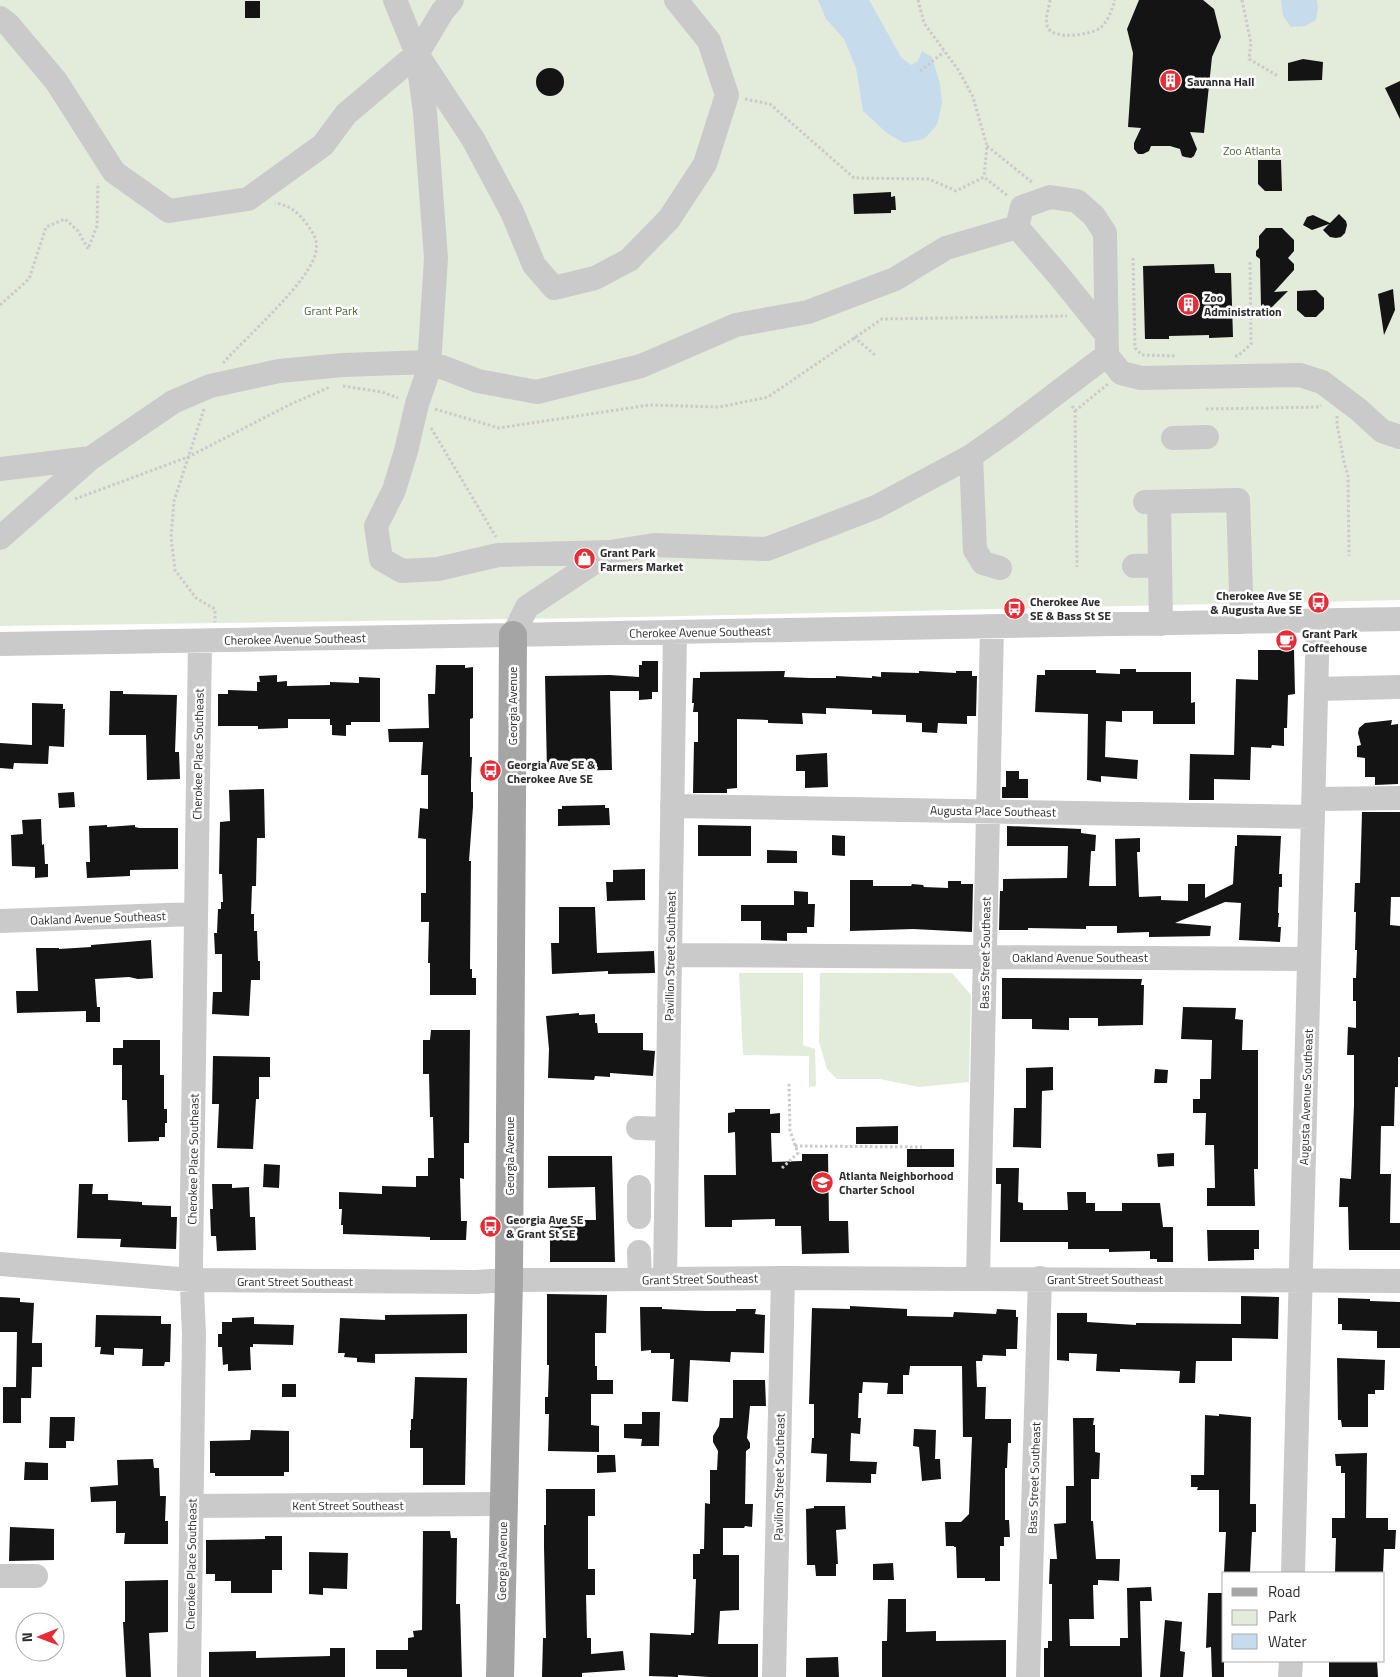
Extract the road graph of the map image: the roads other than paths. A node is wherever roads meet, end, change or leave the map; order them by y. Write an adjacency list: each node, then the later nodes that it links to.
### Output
1 (395, 0): 5 (street)
2 (452, 0): 5 (street)
3 (676, 0): 5 (street)
4 (0, 18): 5 (street)
5 (417, 54): 8 (street)
6 (1019, 217): 7 (street); 7 (street); 8 (street)
7 (1106, 345): 9 (street); 12 (street)
8 (429, 362): 13 (street); 16 (street)
9 (1400, 436)
10 (1207, 437): 11 (street)
11 (1173, 438)
12 (971, 456): 16 (street); 19 (street)
13 (91, 458): 14 (street); 15 (street)
14 (0, 469)
15 (0, 538)
16 (610, 552): 26 (street)
17 (1160, 565): 18 (street); 22 (street); 23 (street)
18 (1134, 566)
19 (1000, 568)
20 (1400, 619): 21 (street, Cherokee Avenue Southeast)
21 (1318, 621): 22 (street, Cherokee Avenue Southeast); 30 (street, Augusta Avenue Southeast)
22 (1242, 622): 23 (street, Cherokee Avenue Southeast)
23 (1161, 624): 24 (street, Cherokee Avenue Southeast)
24 (992, 627): 25 (street, Cherokee Avenue Southeast); 34 (street, Bass Street Southeast)
25 (675, 632): 26 (street, Cherokee Avenue Southeast); 32 (street, Pavillion Street Southeast)
26 (513, 635): 27 (street, Cherokee Avenue Southeast); 52 (main road, Georgia Avenue)
27 (200, 641): 28 (street, Cherokee Avenue Southeast); 35 (street, Cherokee Place Southeast)
28 (0, 644)
29 (1400, 687): 30 (street)
30 (1317, 689): 33 (street, Augusta Avenue Southeast)
31 (1400, 798): 33 (street, Augusta Place Southeast)
32 (672, 806): 34 (street, Augusta Place Southeast); 37 (street, Pavillion Street Southeast)
33 (1313, 808): 34 (street, Augusta Place Southeast); 39 (street, Augusta Avenue Southeast)
34 (989, 811): 38 (street, Bass Street Southeast)
35 (196, 914): 36 (street, Oakland Avenue Southeast); 51 (street, Cherokee Place Southeast)
36 (0, 921)
37 (671, 955): 38 (street, Oakland Avenue Southeast); 41 (street, Pavillion Street Southeast)
38 (985, 956): 39 (street, Oakland Avenue Southeast); 47 (street, Bass Street Southeast)
39 (1309, 959): 53 (street, Augusta Avenue Southeast)
40 (638, 1128): 41 (street)
41 (667, 1129): 43 (street, Pavillion Street Southeast)
42 (639, 1187): 44 (street)
43 (666, 1231): 44 (street); 50 (street, Pavillion Street Southeast)
44 (639, 1234): 49 (street)
45 (0, 1264): 51 (street, Grant Street Southeast)
46 (784, 1278): 47 (street, Grant Street Southeast); 50 (street, Grant Street Southeast); 63 (street, Pavilion Street Southeast)
47 (978, 1278): 48 (street, Grant Street Southeast)
48 (1040, 1278): 53 (street, Grant Street Southeast); 64 (street, Bass Street Southeast)
49 (640, 1279): 50 (street, Grant Street Southeast); 52 (street, Grant Street Southeast)
50 (666, 1279)
51 (191, 1280): 52 (street, Grant Street Southeast); 56 (street, Cherokee Place Southeast)
52 (509, 1280): 55 (main road, Georgia Avenue)
53 (1301, 1280): 54 (street, Grant Street Southeast); 57 (street, Augusta Avenue Southeast)
54 (1400, 1282)
55 (503, 1504): 56 (street, Kent Street Southeast); 62 (main road, Georgia Avenue)
56 (192, 1506): 61 (street, Cherokee Place Southeast)
57 (1293, 1572)
58 (0, 1576): 59 (street)
59 (36, 1576)
60 (1291, 1662): 65 (street)
61 (189, 1677)
62 (500, 1677)
63 (774, 1677)
64 (1028, 1677)
65 (1290, 1677)

